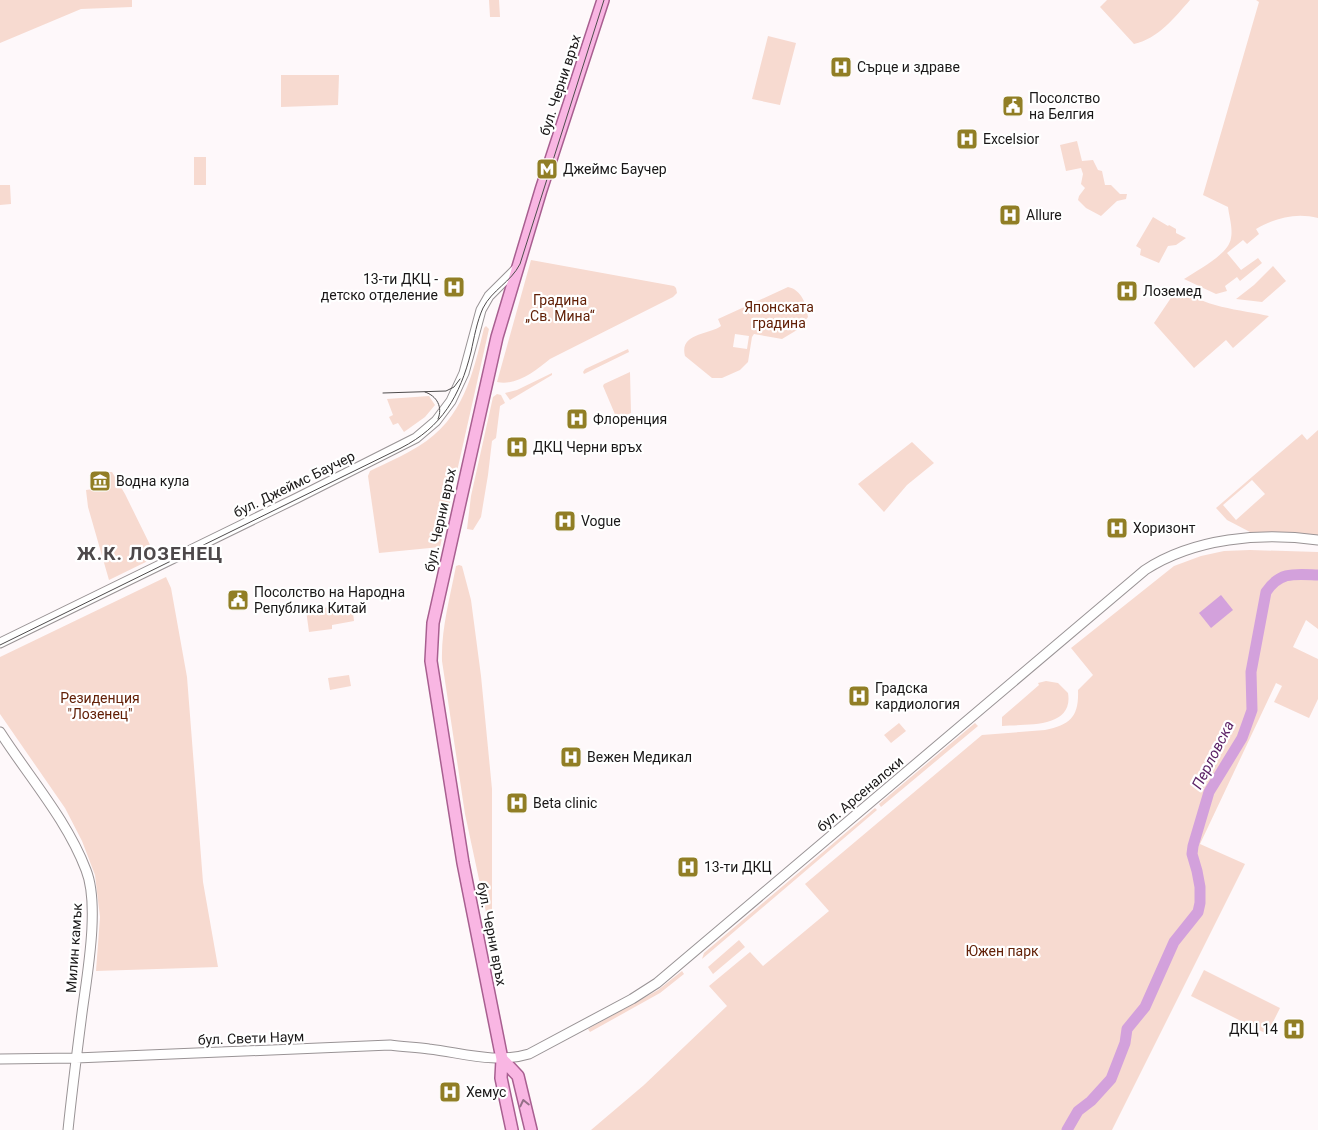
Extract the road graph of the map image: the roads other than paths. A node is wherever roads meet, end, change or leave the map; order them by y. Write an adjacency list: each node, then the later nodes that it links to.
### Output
1 (603, 0): 2 (main road, бул. Черни връх)
2 (517, 267): 4 (street, бул. Джеймс Баучер); 8 (main road, бул. Черни връх)
3 (1318, 540): 8 (street, бул. Арсеналски)
4 (0, 643)
5 (0, 732): 6 (street, Милин камък)
6 (76, 1058): 7 (street, бул. Свети Наум); 8 (street, бул. Свети Наум); 9 (street, Милин камък)
7 (0, 1059)
8 (502, 1059): 10 (main road, бул. Черни връх); 11 (main road, бул. Черни връх, one-way to 8)
9 (68, 1130)
10 (512, 1130)
11 (531, 1130)

